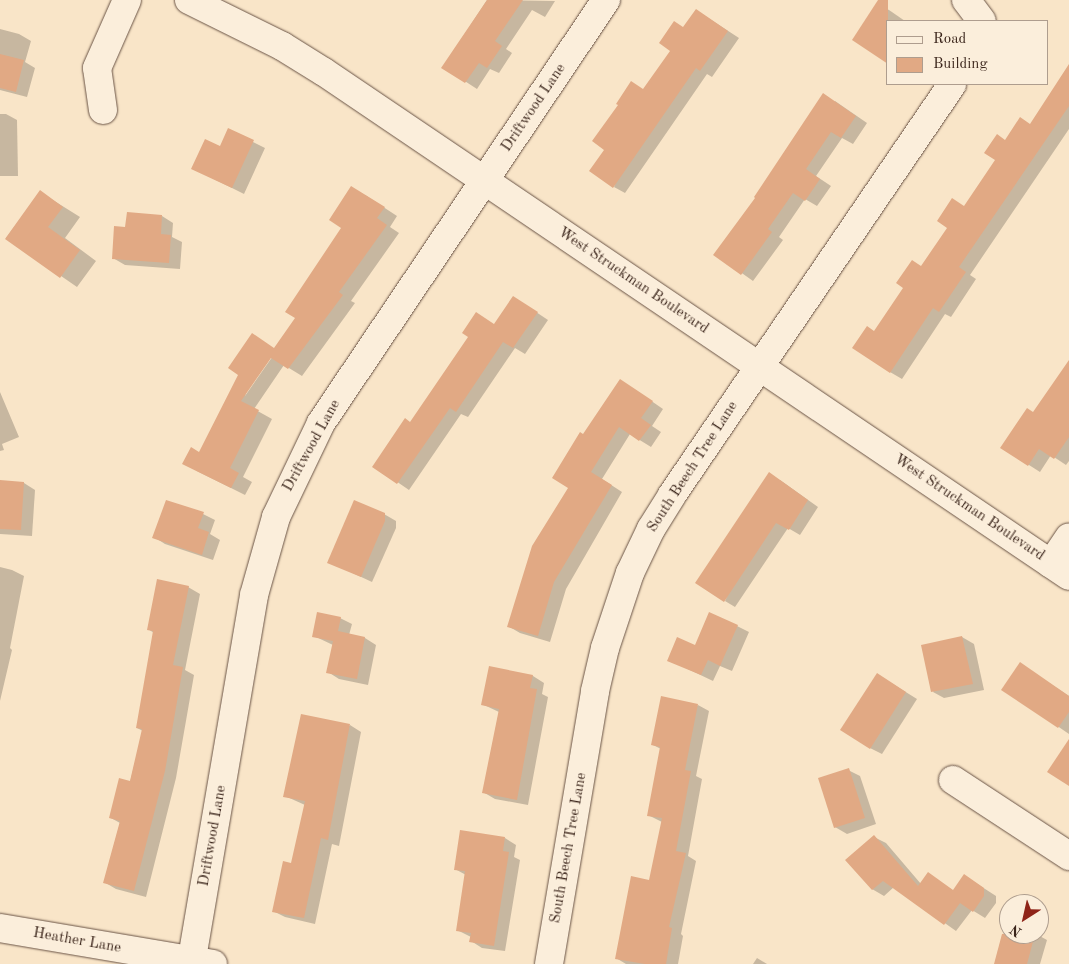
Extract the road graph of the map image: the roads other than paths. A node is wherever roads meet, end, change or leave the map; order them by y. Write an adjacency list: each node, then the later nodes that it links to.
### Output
1 (127, 0): 7 (street)
2 (190, 0): 8 (street, West Struckman Boulevard)
3 (606, 0): 8 (street, Driftwood Lane)
4 (966, 0): 5 (street)
5 (981, 20)
6 (951, 85): 9 (street, South Beech Tree Lane)
7 (102, 110)
8 (485, 181): 9 (street, West Struckman Boulevard); 15 (street, Driftwood Lane)
9 (759, 366): 11 (street, West Struckman Boulevard); 16 (street, South Beech Tree Lane)
10 (1069, 538): 11 (street)
11 (1060, 570)
12 (953, 780): 13 (street)
13 (1069, 856)
14 (0, 928): 15 (street, Heather Lane)
15 (199, 963)
16 (549, 964)

